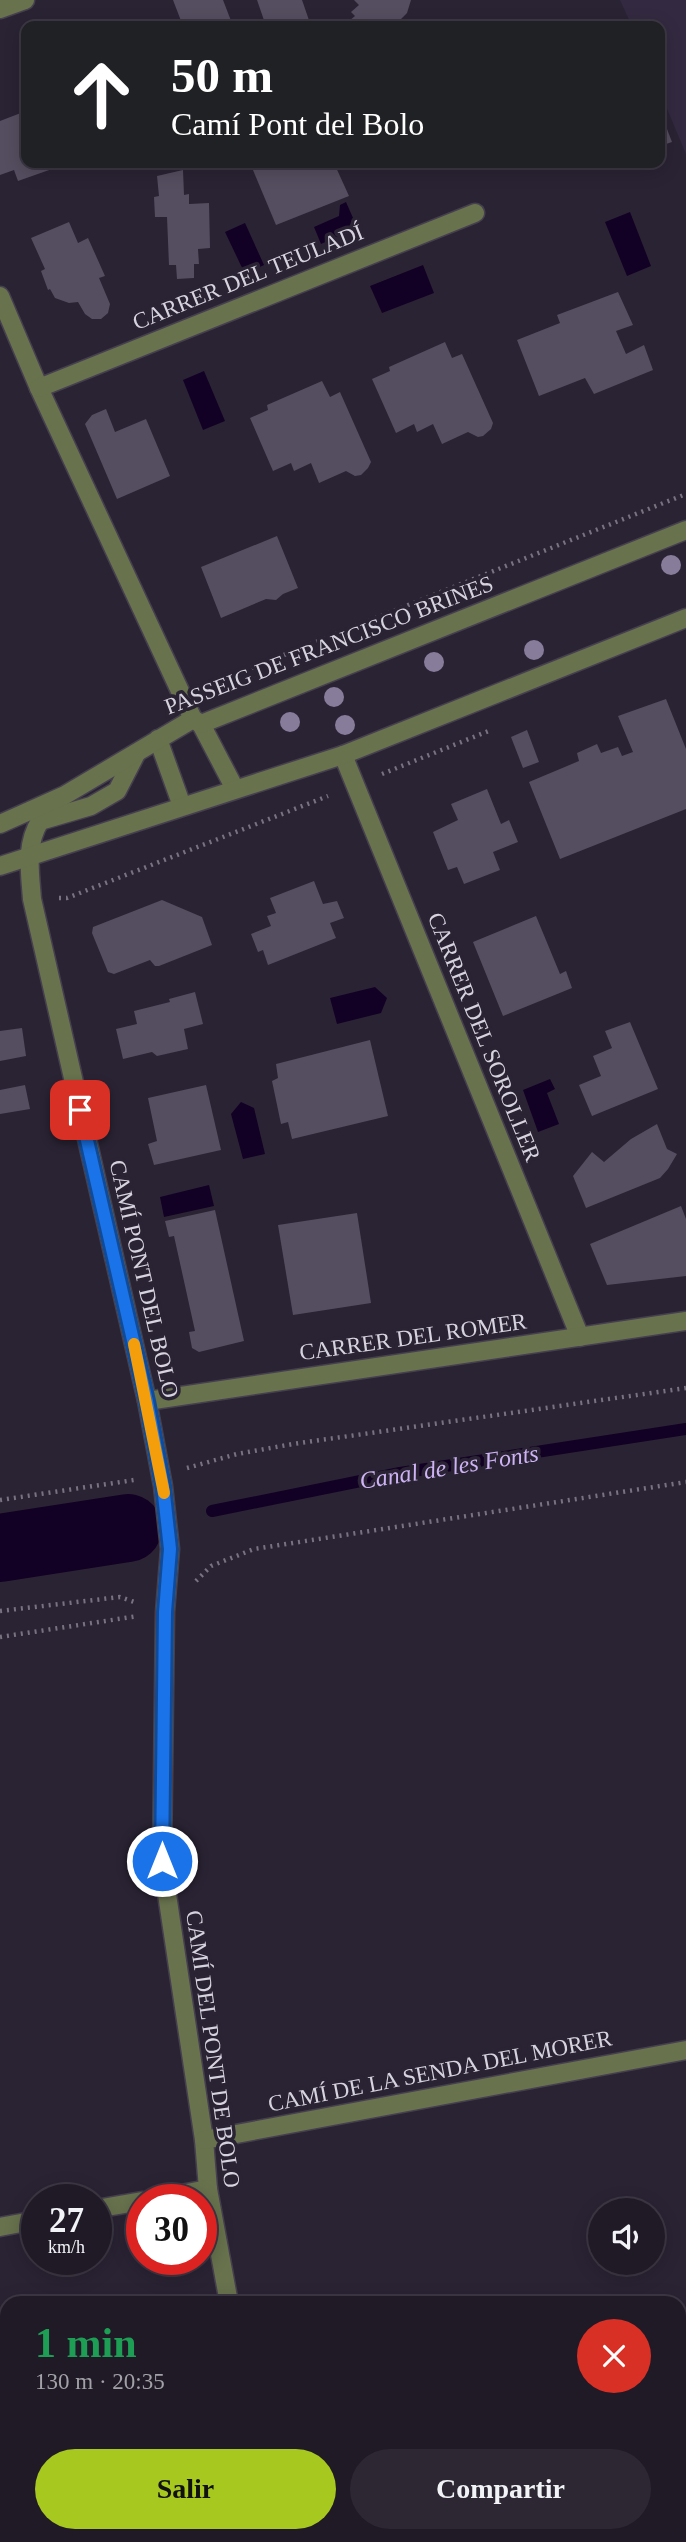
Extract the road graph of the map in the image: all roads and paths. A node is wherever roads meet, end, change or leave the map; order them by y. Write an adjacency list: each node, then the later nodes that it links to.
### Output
1 (24, 0): 2 (street)
2 (0, 9)
3 (475, 213): 5 (street, CARRER DEL TEULADÍ)
4 (0, 296): 5 (street)
5 (40, 388): 9 (street)
6 (686, 494): 9 (path)
7 (686, 530): 10 (street, PASSEIG DE FRANCISCO BRINES)
8 (686, 618): 13 (street)
9 (183, 695): 10 (street)
10 (197, 722): 11 (street, PASSEIG DE FRANCISCO BRINES); 14 (street)
11 (158, 739): 12 (street, PASSEIG DE FRANCISCO BRINES); 15 (street)
12 (136, 754): 16 (street, PASSEIG DE FRANCISCO BRINES); 17 (street, CAMÍ PONT DEL BOLO)
13 (343, 755): 14 (street); 20 (street, CARRER DEL SOROLLER)
14 (235, 789): 15 (street)
15 (183, 806): 17 (street)
16 (0, 824)
17 (29, 858): 18 (street); 22 (street, CAMÍ PONT DEL BOLO)
18 (0, 866)
19 (686, 1321): 20 (street, CARRER DEL ROMER)
20 (580, 1337): 22 (street, CARRER DEL ROMER)
21 (686, 1388): 23 (path)
22 (147, 1401): 23 (street, CAMÍ PONT DEL BOLO)
23 (162, 1480): 25 (path); 26 (street, CAMÍ PONT DEL BOLO)
24 (686, 1482): 28 (path)
25 (0, 1500)
26 (170, 1549): 28 (street, CAMÍ DEL PONT DE BOLO)
27 (0, 1611): 28 (path)
28 (165, 1612): 29 (path); 31 (street, CAMÍ DEL PONT DE BOLO)
29 (0, 1637)
30 (686, 2050): 31 (street, CAMÍ DE LA SENDA DEL MORER)
31 (204, 2140): 32 (street, CAMÍ DEL PONT DE BOLO)
32 (208, 2184)
33 (21, 2223): 34 (street)
34 (0, 2227)
35 (217, 2238): 36 (street, CAMÍ DEL PONT DE BOLO)
36 (228, 2296)

